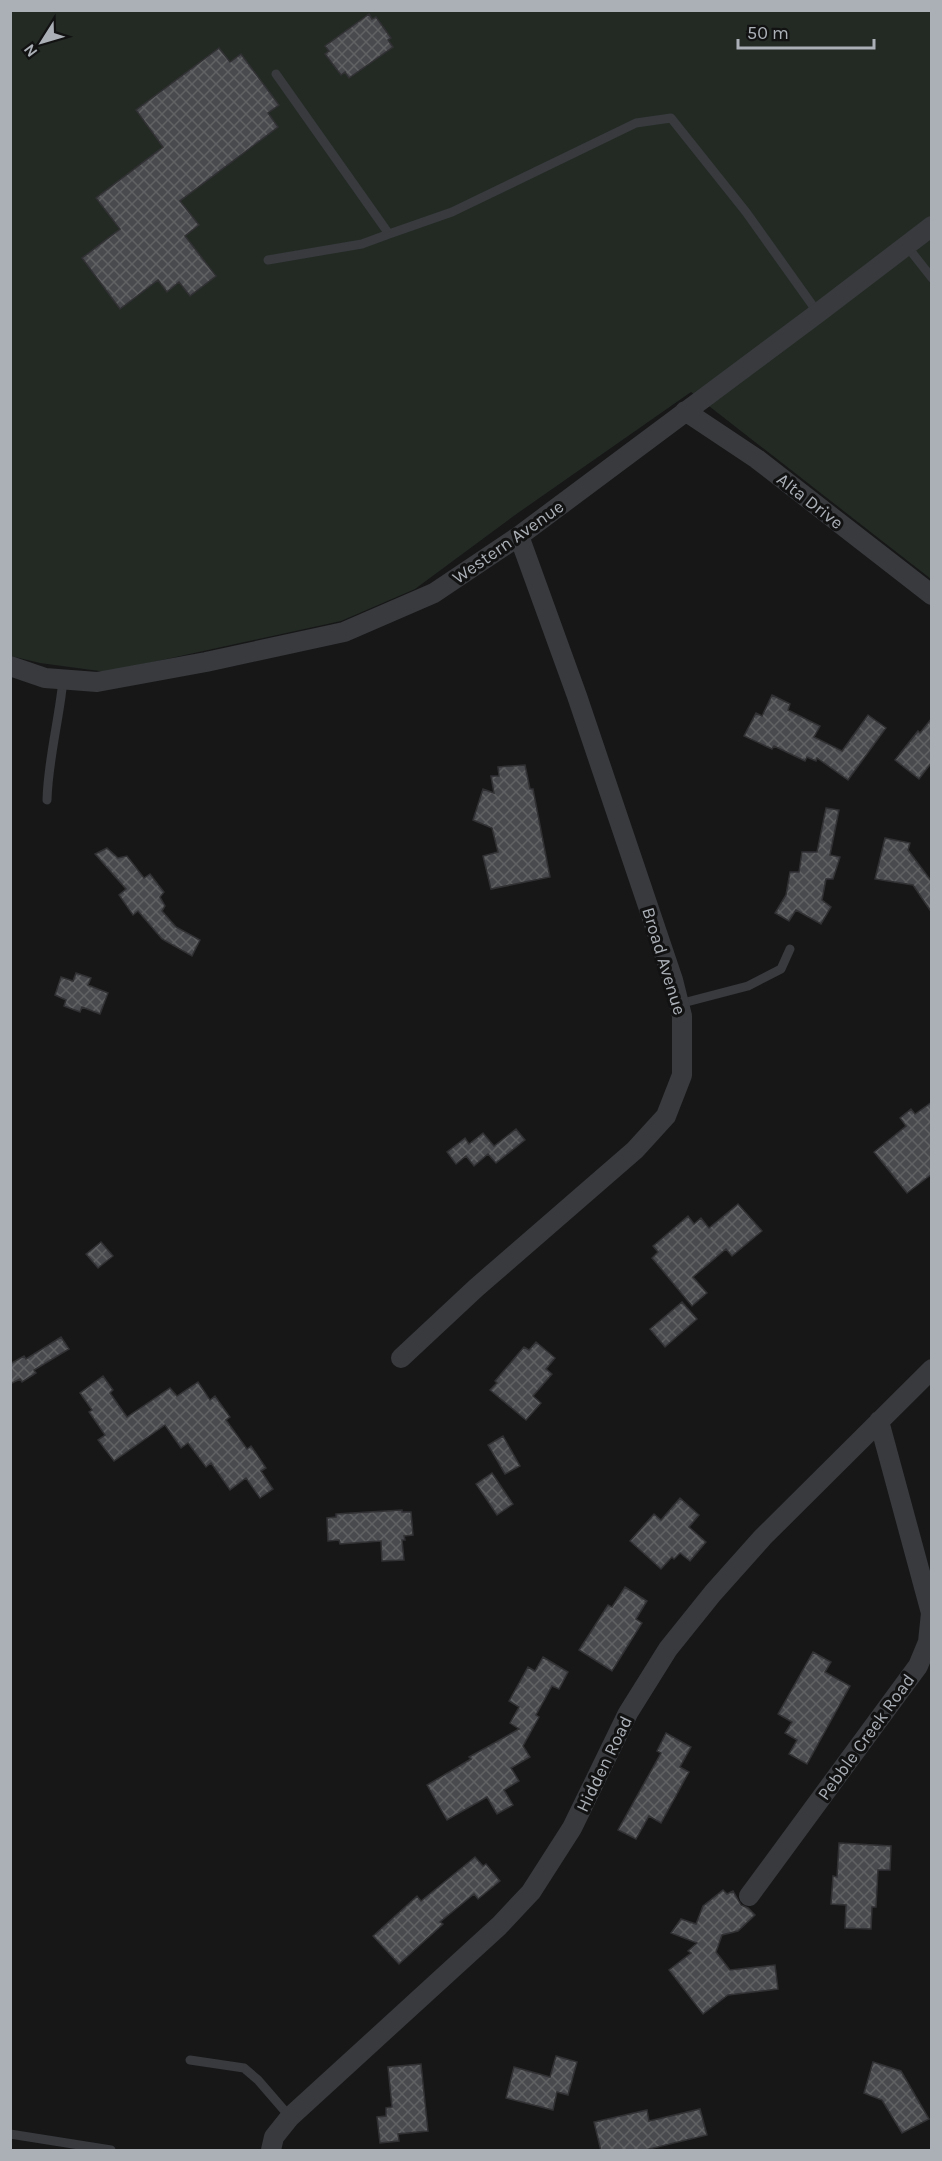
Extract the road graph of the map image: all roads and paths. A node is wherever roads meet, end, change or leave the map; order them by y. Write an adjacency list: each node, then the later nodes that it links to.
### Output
1 (276, 74): 3 (lane)
2 (932, 226): 4 (street, Western Avenue)
3 (389, 234): 5 (lane); 7 (lane)
4 (906, 245): 6 (lane); 7 (street, Western Avenue)
5 (268, 260)
6 (932, 278)
7 (819, 313): 8 (street, Western Avenue)
8 (685, 411): 9 (street, Western Avenue); 10 (street, Alta Drive)
9 (519, 536): 12 (street, Western Avenue); 15 (street, Broad Avenue)
10 (932, 595)
11 (10, 666): 12 (street, Western Avenue)
12 (63, 680): 13 (lane)
13 (47, 800)
14 (790, 949): 15 (lane)
15 (679, 1004): 16 (street, Broad Avenue)
16 (401, 1358)
17 (932, 1369): 18 (street, Hidden Road)
18 (879, 1421): 19 (street, Pebble Creek Road); 21 (street, Hidden Road)
19 (749, 1896)
20 (190, 2060): 21 (lane)
21 (290, 2117): 24 (street, Hidden Road)
22 (10, 2134): 23 (lane)
23 (111, 2151)
24 (271, 2151)

